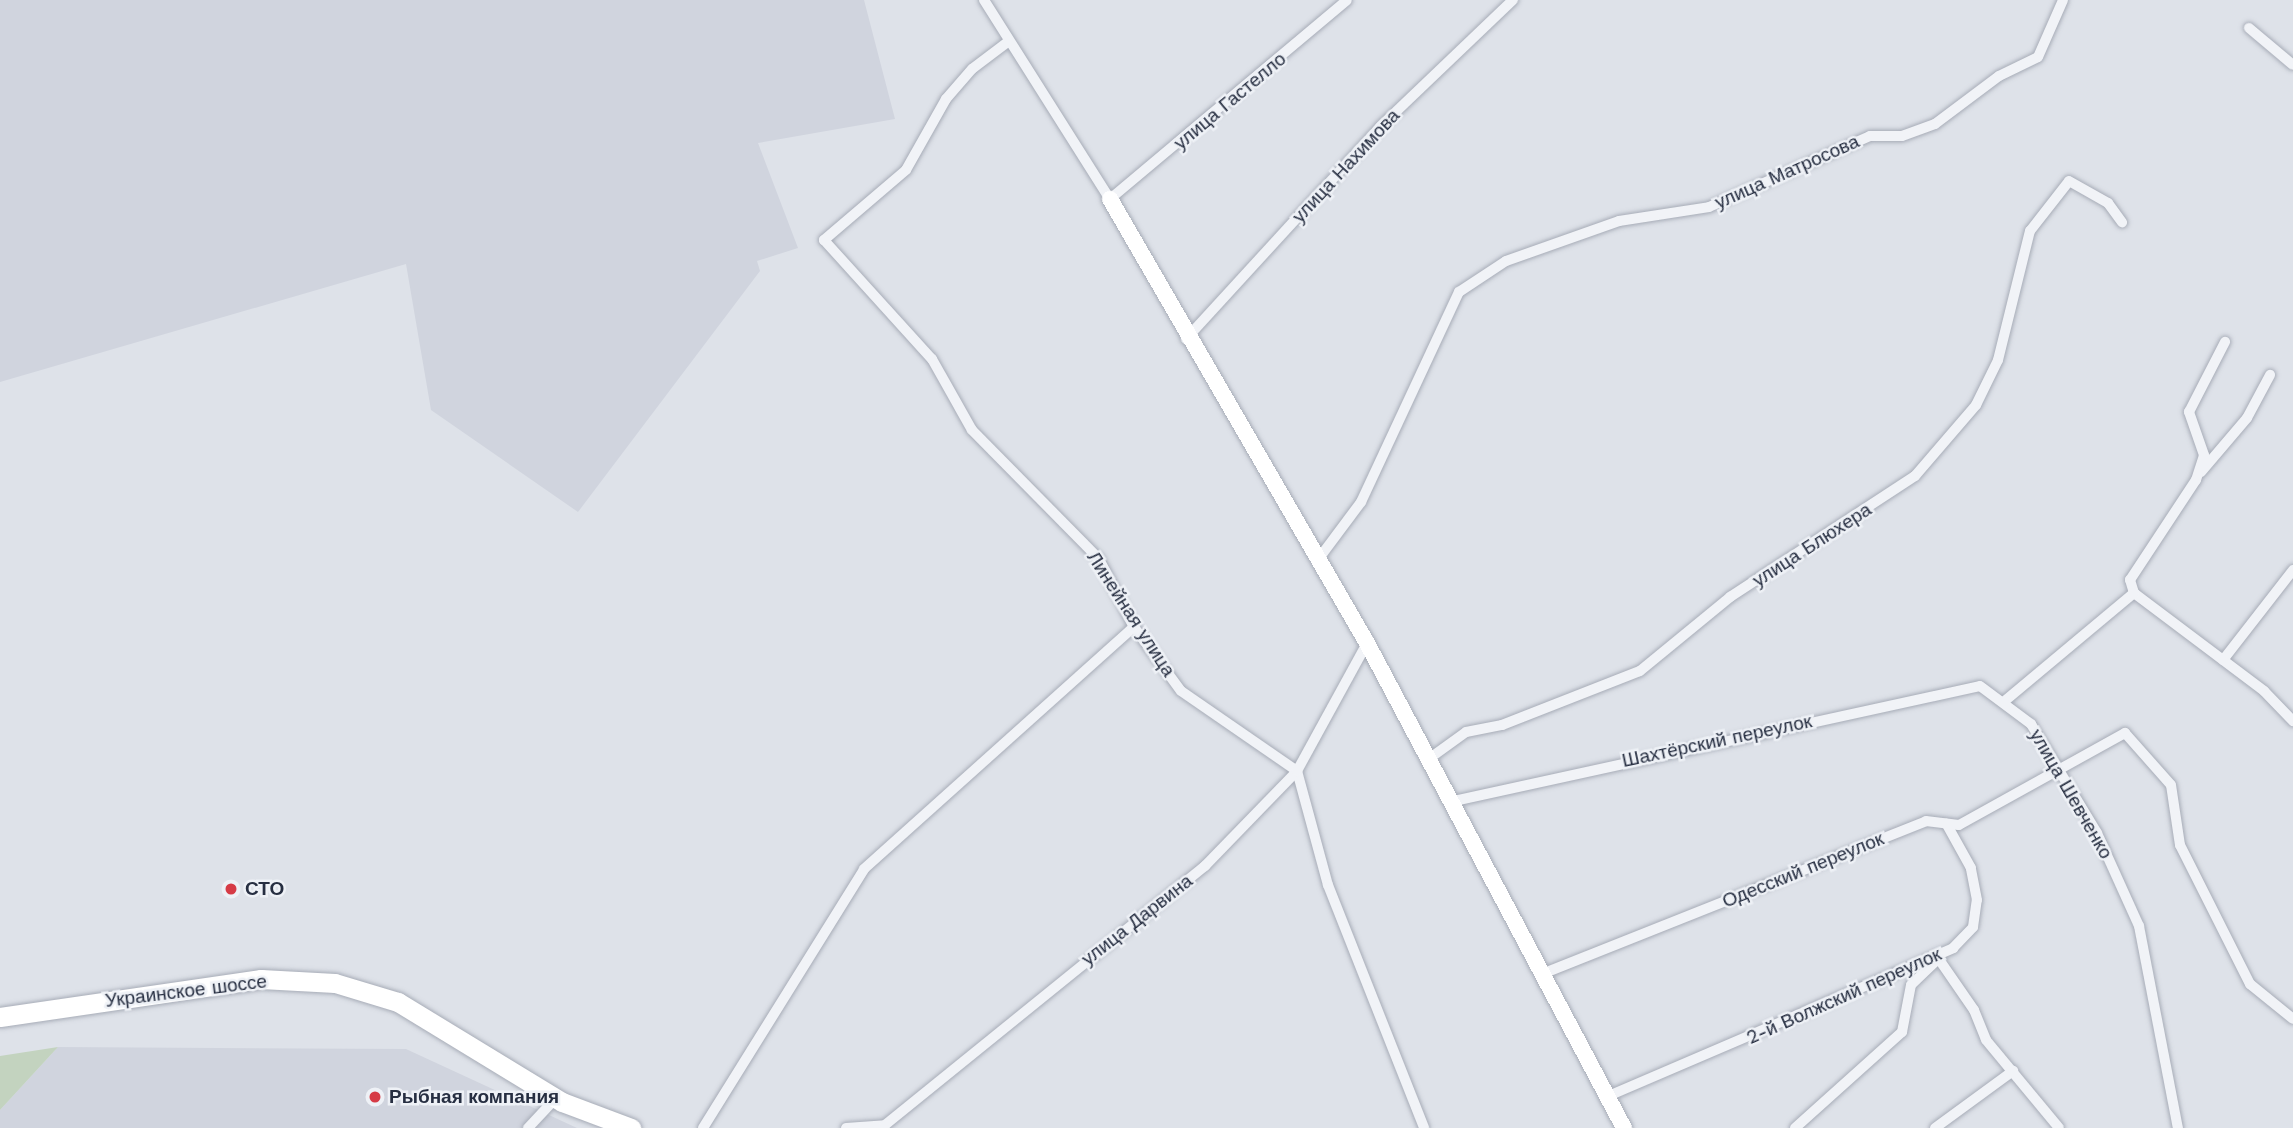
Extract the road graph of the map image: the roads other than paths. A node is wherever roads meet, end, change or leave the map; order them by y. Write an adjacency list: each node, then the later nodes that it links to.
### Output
1 (984, 0): 6 (street)
2 (1347, 0): 8 (street, улица Гастелло)
3 (1513, 0): 10 (street, улица Нахимова)
4 (2063, 0): 14 (street, улица Матросова)
5 (2249, 28): 7 (street)
6 (1009, 41): 8 (street); 17 (street, Линейная улица)
7 (2293, 65)
8 (1110, 199): 10 (street)
9 (2122, 222): 23 (street, улица Блюхера)
10 (1186, 339): 14 (street)
11 (2225, 342): 13 (street)
12 (2270, 375): 13 (street)
13 (2196, 477): 16 (street)
14 (1317, 561): 18 (street)
15 (2293, 570): 19 (street)
16 (2134, 593): 19 (street); 21 (street)
17 (1134, 627): 24 (street, Линейная улица); 37 (street)
18 (1367, 643): 23 (street); 24 (street, улица Дарвина)
19 (2223, 660): 22 (street)
20 (1980, 686): 21 (street, улица Шевченко); 26 (street, Шахтёрский переулок)
21 (2006, 700): 25 (street, улица Шевченко)
22 (2293, 721)
23 (1430, 758): 26 (street)
24 (1297, 771): 38 (street, улица Дарвина); 39 (street)
25 (2060, 771): 27 (street, Одесский переулок); 31 (street, Одесский переулок); 44 (street, улица Шевченко)
26 (1454, 801): 29 (street)
27 (1946, 824): 28 (street, 2-й Волжский переулок); 29 (street, Одесский переулок)
28 (1937, 957): 32 (street); 33 (street, 2-й Волжский переулок); 41 (street)
29 (1542, 974): 33 (street)
30 (0, 1017): 34 (highway, Украинское шоссе)
31 (2293, 1019)
32 (2013, 1071): 42 (street); 43 (street)
33 (1606, 1097): 40 (street)
34 (556, 1098): 35 (street); 36 (highway, Украинское шоссе)
35 (528, 1128)
36 (631, 1128)
37 (703, 1128)
38 (846, 1128)
39 (1424, 1128)
40 (1624, 1128)
41 (1795, 1128)
42 (1935, 1128)
43 (2059, 1128)
44 (2178, 1128)

